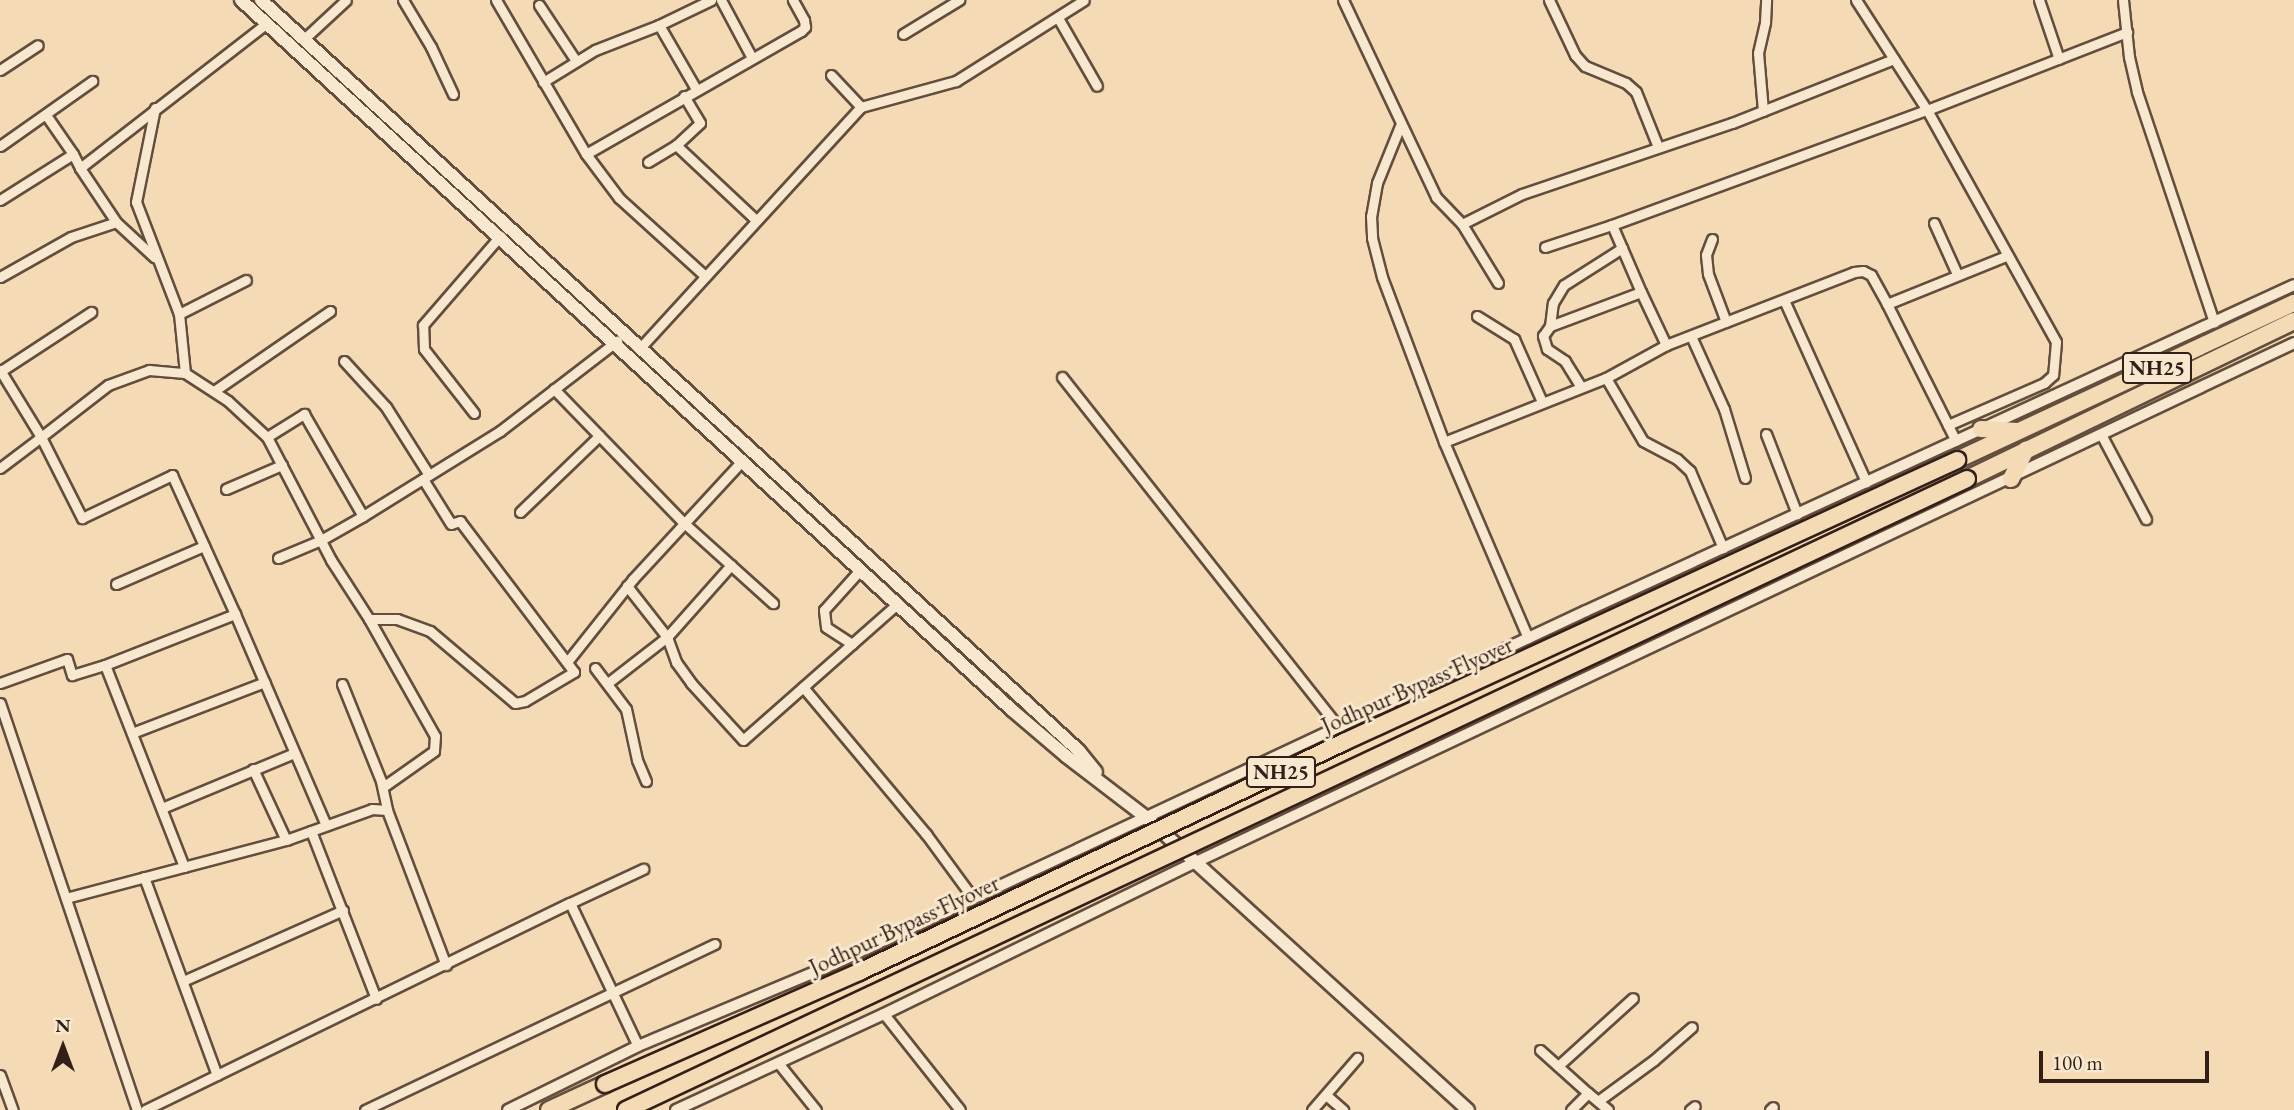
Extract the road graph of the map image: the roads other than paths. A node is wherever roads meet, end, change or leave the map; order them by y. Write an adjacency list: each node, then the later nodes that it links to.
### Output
1 (241, 0): 19 (main road)
2 (261, 0): 23 (main road)
3 (346, 0): 23 (street)
4 (403, 0): 35 (street)
5 (496, 0): 32 (street)
6 (710, 0): 20 (street)
7 (721, 0): 25 (street)
8 (793, 0): 25 (street)
9 (960, 0): 22 (street)
10 (1084, 0): 18 (street)
11 (1343, 0): 42 (street)
12 (1549, 0): 45 (street)
13 (1766, 0): 40 (street)
14 (1856, 0): 27 (street)
15 (2039, 0): 26 (street)
16 (2123, 0): 21 (street)
17 (541, 2): 28 (street)
18 (1059, 18): 33 (street); 37 (street)
19 (267, 23): 38 (street); 56 (main road)
20 (659, 24): 28 (street); 34 (street)
21 (2127, 32): 26 (street); 78 (street)
22 (903, 34)
23 (304, 39): 81 (main road)
24 (38, 45): 29 (street)
25 (752, 58): 34 (street)
26 (2059, 59): 39 (street)
27 (1894, 60): 39 (street); 40 (street)
28 (576, 61): 32 (street)
29 (0, 70)
30 (831, 75): 37 (street)
31 (92, 81): 41 (street)
32 (543, 82): 47 (street)
33 (1097, 86)
34 (696, 89): 36 (street)
35 (453, 94)
36 (684, 96): 43 (street); 47 (street)
37 (861, 107): 51 (street)
38 (155, 108): 49 (street); 61 (street)
39 (1927, 110): 55 (street); 60 (street)
40 (1762, 111): 45 (street)
41 (46, 115): 44 (street); 46 (street)
42 (1400, 126): 54 (street); 104 (street)
43 (676, 145): 48 (street); 51 (street)
44 (0, 146)
45 (1658, 147): 54 (street)
46 (73, 154): 49 (street); 50 (street)
47 (586, 154): 63 (street)
48 (649, 162)
49 (80, 168): 52 (street)
50 (0, 200)
51 (756, 220): 63 (street)
52 (116, 222): 61 (street); 64 (street)
53 (1934, 223): 62 (street)
54 (1462, 224): 66 (street)
55 (1612, 225): 58 (street); 59 (street)
56 (500, 236): 81 (main road); 94 (street)
57 (1712, 239): 77 (street)
58 (1545, 247)
59 (1622, 248): 68 (street); 79 (street)
60 (2006, 256): 62 (street); 95 (street)
61 (155, 258): 74 (street)
62 (1957, 274): 71 (street)
63 (705, 276): 84 (street)
64 (0, 277)
65 (246, 280): 74 (street)
66 (1498, 282)
67 (2294, 285): 78 (street)
68 (1641, 292): 79 (street); 83 (street)
69 (1784, 300): 71 (street); 77 (street); 112 (street)
70 (2294, 303): 97 (highway, NH25)
71 (1887, 304): 95 (street)
72 (330, 311): 92 (street)
73 (92, 312): 86 (street)
74 (179, 314): 87 (street)
75 (1477, 316): 93 (street)
76 (2294, 321): 105 (highway, NH25)
77 (1726, 322): 80 (street)
78 (2214, 322): 96 (street)
79 (1550, 326): 90 (street)
80 (1690, 336): 83 (street); 110 (street)
81 (620, 339): 84 (main road); 91 (street); 106 (main road)
82 (2294, 343): 100 (street)
83 (1666, 345): 89 (street)
84 (640, 348): 148 (main road)
85 (344, 361): 109 (street)
86 (0, 371): 101 (street)
87 (186, 373): 92 (street); 101 (street)
88 (1062, 377): 143 (street)
89 (1606, 378): 90 (street); 121 (street)
90 (1581, 387): 93 (street)
91 (554, 389): 99 (street); 109 (street)
92 (214, 391): 102 (street)
93 (1542, 402): 104 (street)
94 (474, 413)
95 (1948, 425): 103 (street)
96 (1981, 429): 97 (highway); 103 (street)
97 (2019, 431): 187 (highway, Jodhpur Bypass Flyover / NH25, bridge)
98 (1766, 434): 115 (street)
99 (599, 436): 114 (street); 118 (street)
100 (2102, 436): 111 (street); 117 (street)
101 (41, 438): 108 (street); 120 (street)
102 (267, 438): 107 (street); 116 (street)
103 (1956, 441): 112 (street)
104 (1444, 442): 132 (street)
105 (2026, 450): 111 (highway); 188 (highway, Jodhpur Bypass Flyover / NH25, bridge)
106 (742, 461): 118 (street); 124 (main road)
107 (282, 465): 113 (street); 119 (street)
108 (0, 468)
109 (426, 477): 116 (street); 134 (street)
110 (1745, 478)
111 (2011, 479): 156 (street)
112 (1866, 482): 115 (street)
113 (226, 489)
114 (520, 512)
115 (1797, 514): 121 (street)
116 (363, 516): 119 (street)
117 (2146, 519)
118 (684, 523): 123 (street); 126 (street)
119 (321, 540): 122 (street); 130 (street)
120 (204, 546): 125 (street); 129 (street)
121 (1723, 548): 132 (street)
122 (278, 558)
123 (731, 565): 127 (street); 131 (street)
124 (860, 570): 128 (main road); 133 (street)
125 (116, 583)
126 (627, 586): 131 (street); 134 (street)
127 (773, 603)
128 (897, 604): 133 (street); 148 (main road)
129 (235, 614): 135 (street); 137 (street)
130 (369, 619): 134 (street); 149 (street)
131 (667, 637): 138 (street); 141 (street)
132 (1528, 638): 143 (street)
133 (852, 644): 141 (street)
134 (567, 662)
135 (105, 665): 139 (street); 144 (street)
136 (595, 668): 138 (street)
137 (265, 682): 144 (street); 145 (street)
138 (609, 682): 147 (street)
139 (0, 683)
140 (342, 684): 149 (street)
141 (803, 687): 161 (street)
142 (0, 703): 160 (street)
143 (1339, 727): 152 (street)
144 (132, 733): 150 (street)
145 (294, 753): 146 (street); 153 (street)
146 (253, 769): 150 (street); 155 (street)
147 (646, 781)
148 (1107, 785): 152 (main road)
149 (383, 787): 151 (street)
150 (162, 808): 157 (street)
151 (387, 810): 153 (street); 165 (street)
152 (1147, 818): 156 (main road); 161 (street)
153 (326, 825): 154 (street)
154 (311, 831): 155 (street); 163 (street)
155 (286, 840): 157 (street)
156 (1194, 863): 170 (street); 194 (main road)
157 (184, 867): 159 (street)
158 (643, 869): 162 (street)
159 (144, 877): 160 (street); 166 (street)
160 (66, 898): 183 (street)
161 (973, 898): 172 (street)
162 (570, 902): 165 (street); 167 (street)
163 (343, 910): 166 (street); 169 (street)
164 (715, 944): 167 (street)
165 (446, 965): 169 (street)
166 (183, 981): 178 (street)
167 (614, 992): 172 (street); 185 (street)
168 (1633, 998): 176 (street)
169 (376, 999): 178 (street)
170 (884, 1014): 175 (street); 191 (street)
171 (1692, 1027): 181 (street)
172 (638, 1046): 186 (street)
173 (1540, 1050): 176 (street)
174 (1357, 1058): 180 (street)
175 (779, 1064): 189 (street); 190 (street)
176 (1558, 1066): 179 (street)
177 (0, 1075): 182 (street)
178 (217, 1075): 184 (street)
179 (1588, 1093): 181 (street); 195 (street)
180 (1326, 1095): 192 (street); 193 (street)
181 (1598, 1101): 196 (street)
182 (13, 1110)
183 (137, 1110)
184 (145, 1110)
185 (365, 1110)
186 (508, 1110)
187 (549, 1110)
188 (626, 1110)
189 (676, 1110)
190 (816, 1110)
191 (960, 1110)
192 (1312, 1110)
193 (1343, 1110)
194 (1468, 1110)
195 (1571, 1110)
196 (1608, 1110)

